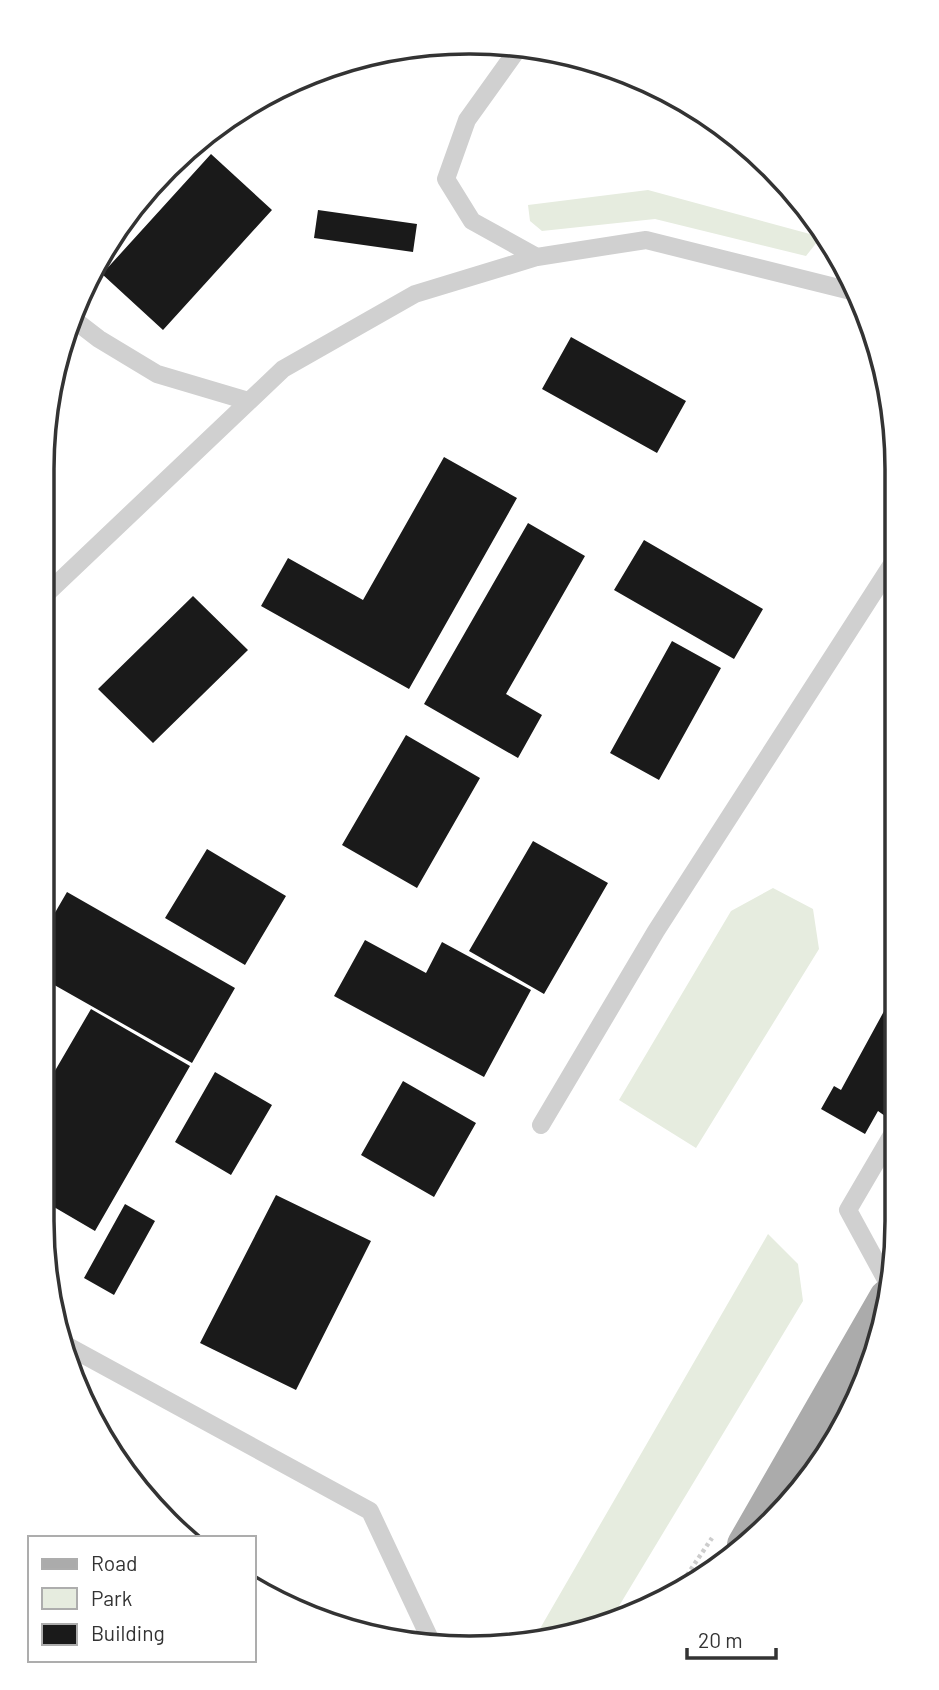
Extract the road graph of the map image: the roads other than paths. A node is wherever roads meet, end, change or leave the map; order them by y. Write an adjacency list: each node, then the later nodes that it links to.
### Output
1 (512, 57): 2 (lane)
2 (537, 257): 3 (lane); 5 (lane)
3 (843, 289)
4 (81, 324): 5 (lane)
5 (248, 401): 7 (lane)
6 (885, 575): 8 (lane)
7 (54, 586)
8 (541, 1125)
9 (885, 1147): 10 (lane)
10 (881, 1271)
11 (872, 1322): 13 (main road)
12 (75, 1350): 14 (lane)
13 (730, 1539)
14 (428, 1633)

